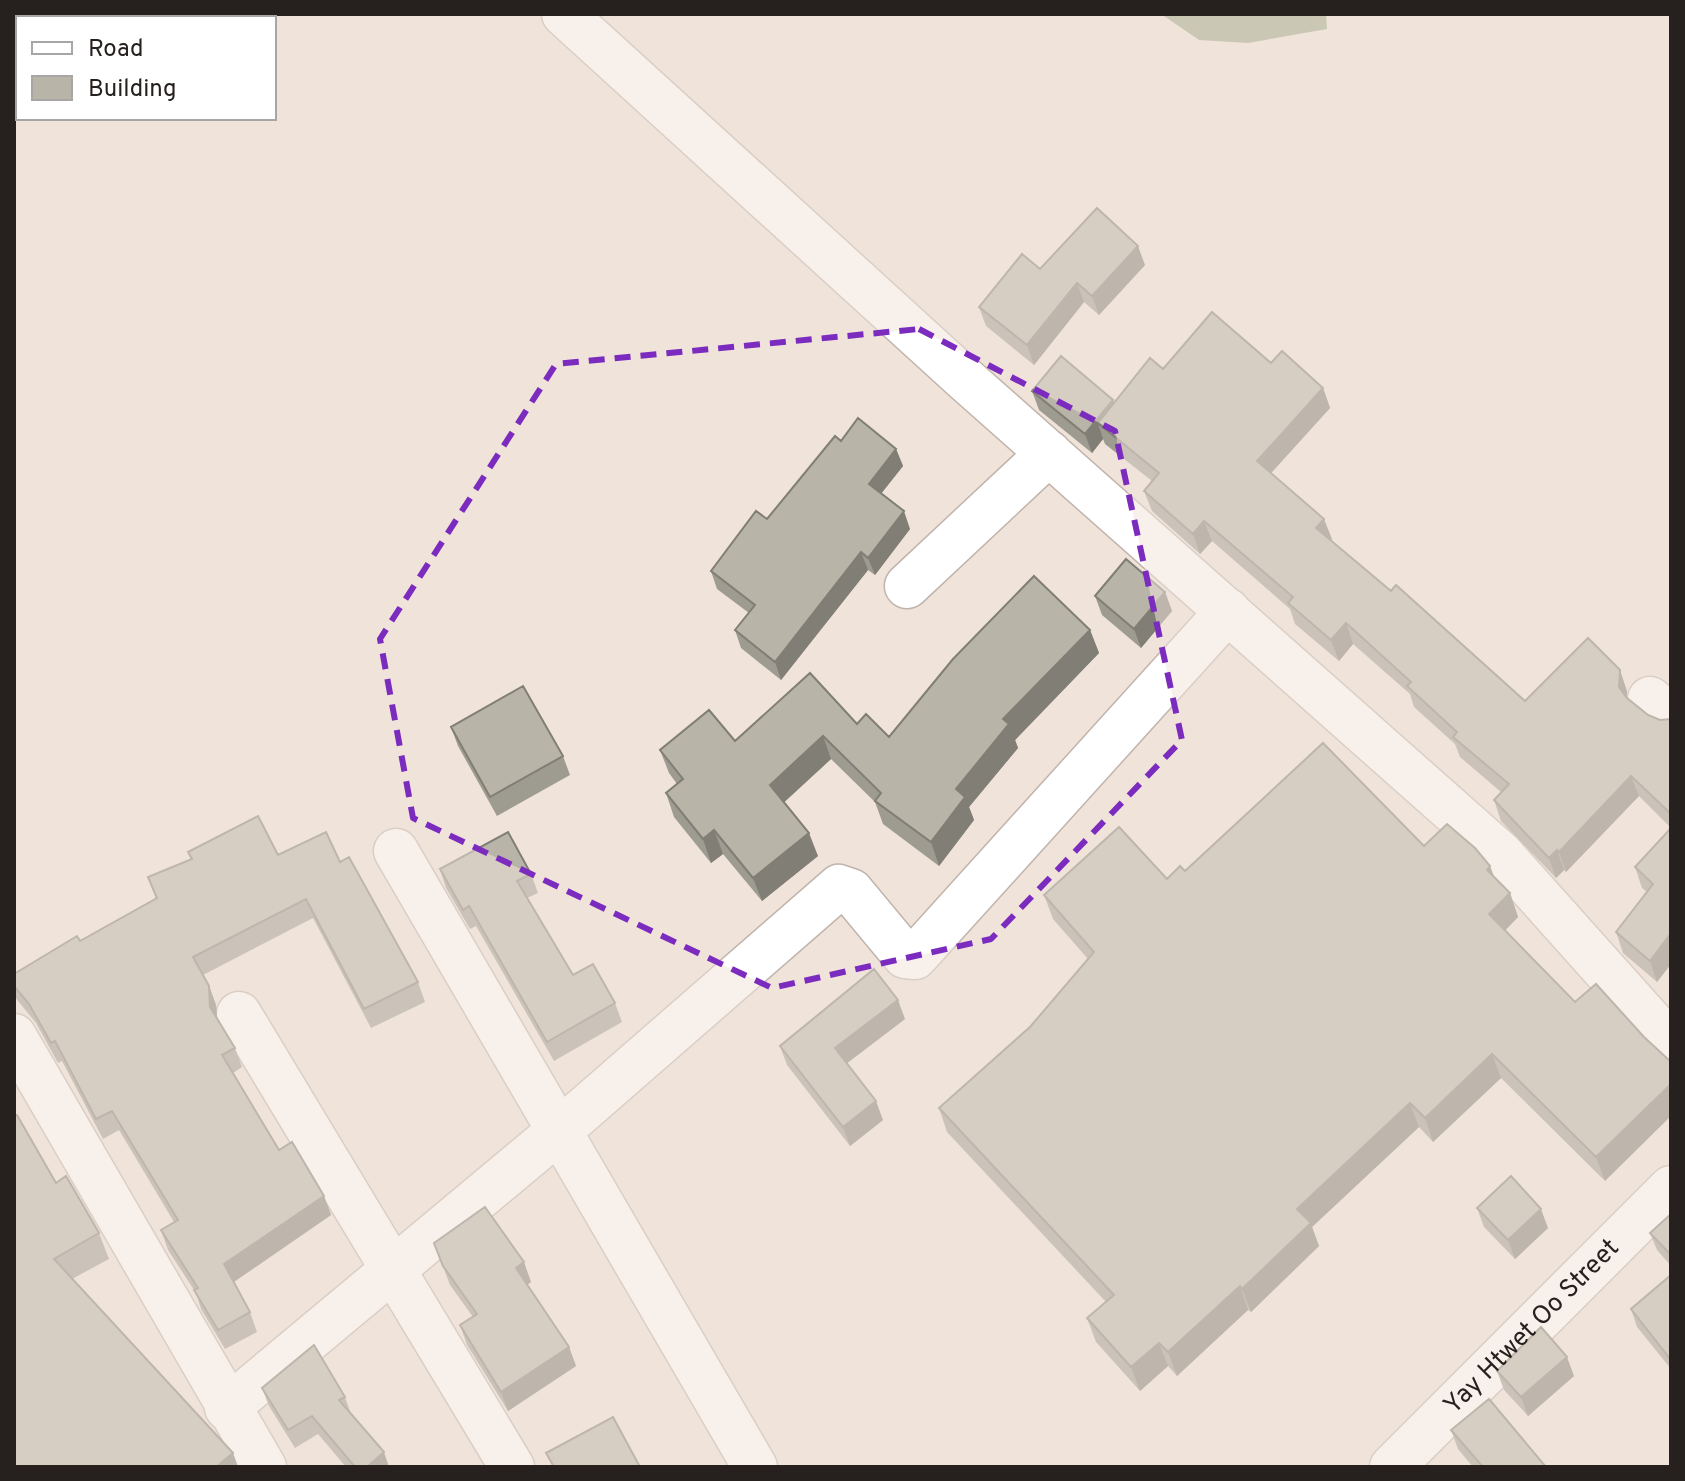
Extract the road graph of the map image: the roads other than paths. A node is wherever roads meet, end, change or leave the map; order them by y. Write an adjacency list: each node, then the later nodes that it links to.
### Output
1 (564, 14): 2 (street)
2 (1049, 453): 3 (street); 4 (street)
3 (907, 586)
4 (1228, 611): 8 (street); 9 (street)
5 (396, 851): 9 (street)
6 (239, 1014): 11 (street)
7 (14, 1036): 12 (street)
8 (1671, 1044)
9 (559, 1131): 11 (street); 15 (street)
10 (1671, 1188): 16 (street, Yay Htwet Oo Street)
11 (394, 1271): 12 (street); 14 (street)
12 (227, 1408): 13 (street)
13 (264, 1467)
14 (512, 1467)
15 (755, 1467)
16 (1392, 1467)

